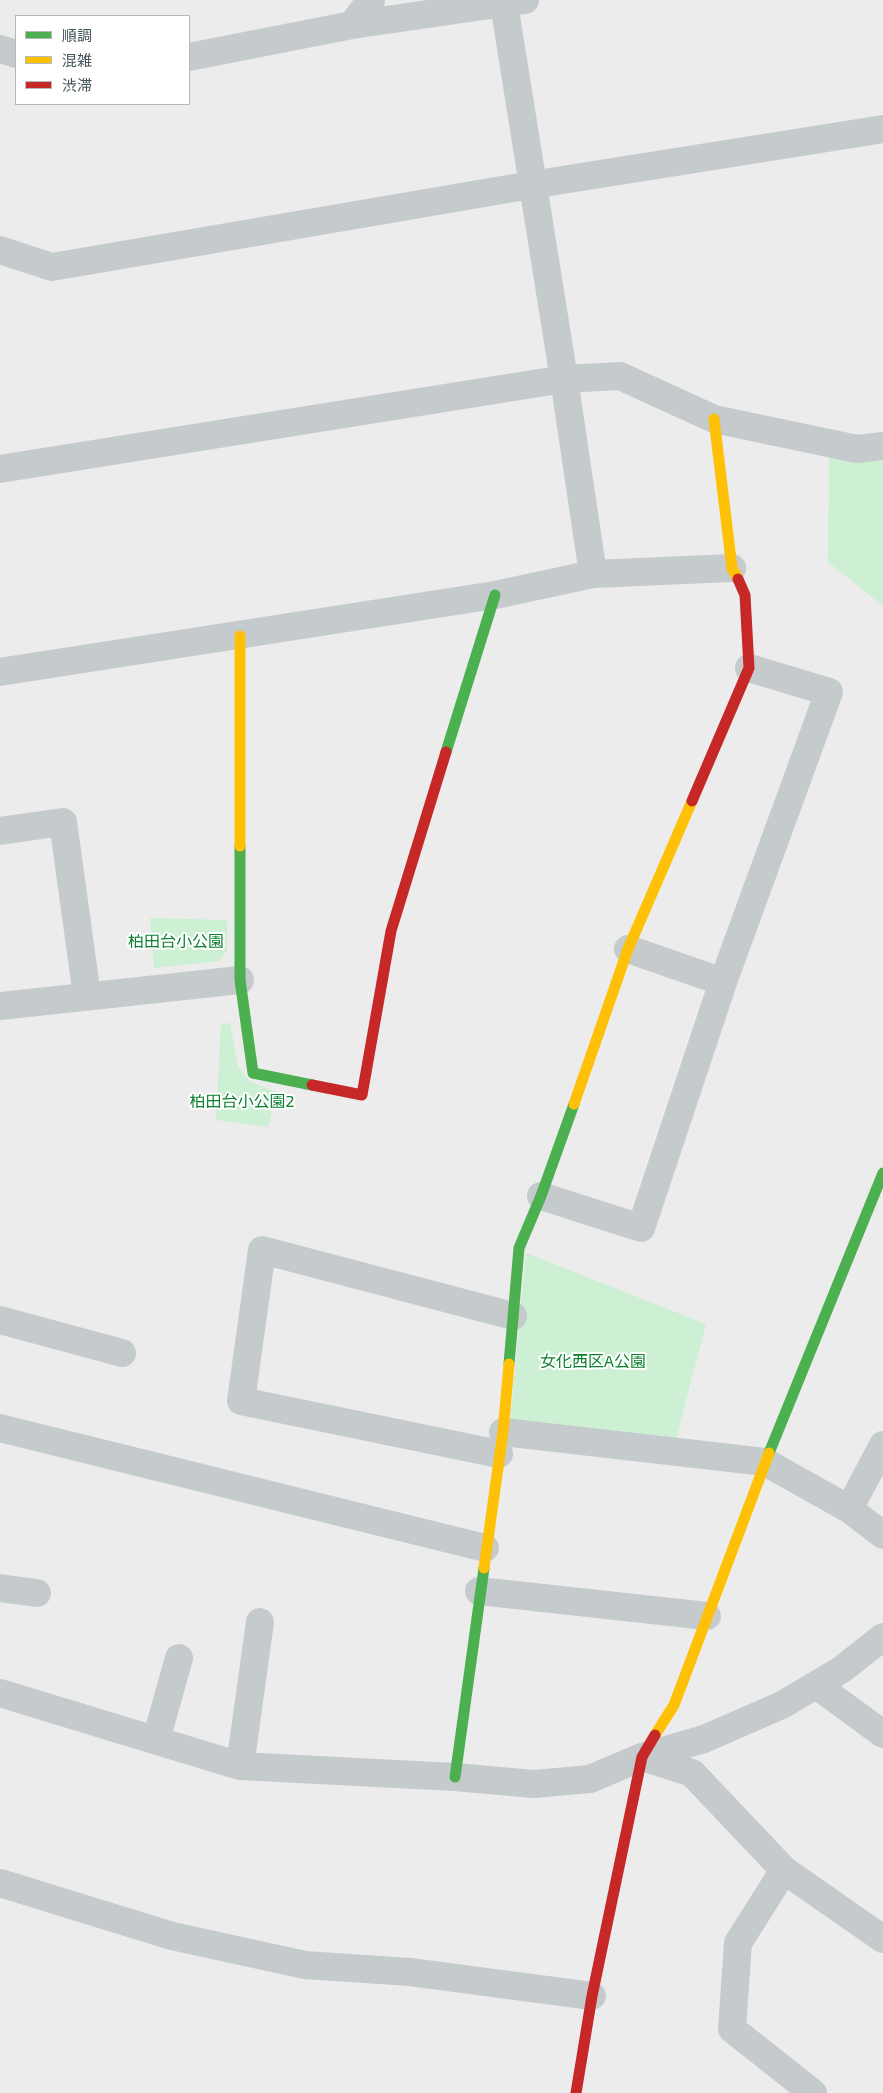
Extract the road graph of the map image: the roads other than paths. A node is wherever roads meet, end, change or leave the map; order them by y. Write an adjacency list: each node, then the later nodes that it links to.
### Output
1 (371, 0): 3 (street)
2 (515, 2): 3 (street); 8 (street)
3 (352, 26): 6 (street)
4 (0, 49): 5 (street)
5 (15, 54)
6 (190, 57)
7 (883, 129): 8 (street)
8 (532, 185): 9 (street); 10 (street)
9 (0, 250)
10 (564, 379): 11 (street); 13 (street); 15 (street)
11 (714, 419): 12 (street); 14 (street)
12 (883, 446)
13 (0, 469)
14 (732, 568): 15 (street); 18 (street)
15 (593, 574): 16 (street)
16 (495, 595): 17 (street); 22 (street)
17 (240, 636): 19 (street); 22 (street)
18 (749, 668): 21 (street); 23 (street)
19 (0, 672)
20 (0, 831): 24 (street)
21 (628, 949): 23 (street); 27 (street)
22 (240, 980): 24 (street)
23 (723, 982): 27 (street)
24 (87, 996): 25 (street)
25 (0, 1006)
26 (883, 1173): 34 (street)
27 (541, 1196): 28 (street)
28 (513, 1316): 32 (street); 32 (street)
29 (0, 1320): 30 (street)
30 (122, 1353)
31 (0, 1428): 37 (street)
32 (501, 1443): 34 (street); 37 (street)
33 (883, 1445): 35 (street)
34 (765, 1462): 35 (street); 41 (street)
35 (849, 1509): 36 (street)
36 (883, 1535)
37 (485, 1548): 39 (street)
38 (0, 1588): 40 (street)
39 (479, 1591): 41 (street); 51 (street)
40 (37, 1593)
41 (707, 1616): 49 (street)
42 (260, 1622): 50 (street)
43 (883, 1637): 45 (street)
44 (179, 1658): 48 (street)
45 (816, 1685): 47 (street); 49 (street)
46 (0, 1693): 48 (street)
47 (883, 1734)
48 (156, 1740): 50 (street)
49 (642, 1757): 51 (street); 52 (street); 55 (street)
50 (240, 1766): 51 (street)
51 (454, 1777)
52 (784, 1870): 54 (street); 57 (street)
53 (0, 1883): 55 (street)
54 (883, 1940)
55 (592, 1996): 56 (street)
56 (576, 2093)
57 (813, 2093)

